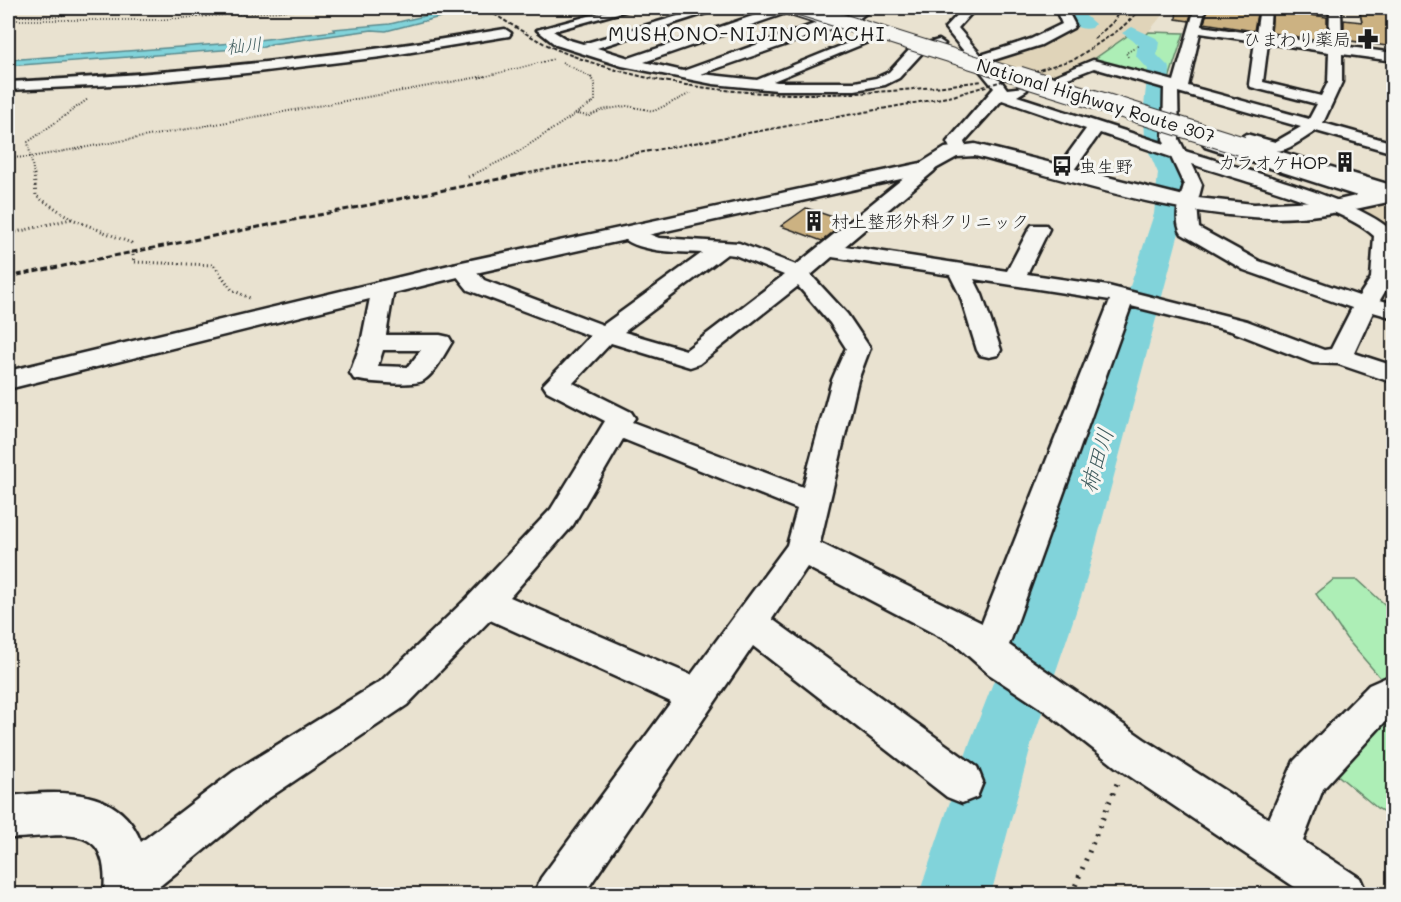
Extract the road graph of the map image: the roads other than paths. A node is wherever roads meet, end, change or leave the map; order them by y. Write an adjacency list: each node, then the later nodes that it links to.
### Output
1 (716, 8): 12 (street)
2 (789, 8): 13 (street); 24 (street); 42 (main road, National Highway Route 307, bridge)
3 (819, 8): 11 (street)
4 (866, 8): 11 (street)
5 (970, 8): 19 (street)
6 (1061, 8): 25 (street)
7 (1200, 8): 14 (street)
8 (1266, 8): 17 (street)
9 (1336, 8): 21 (street)
10 (626, 9): 12 (street); 20 (street)
11 (852, 18): 18 (street)
12 (668, 22): 20 (street)
13 (829, 23): 16 (street); 26 (street)
14 (1195, 29): 17 (street); 28 (street)
15 (505, 33): 29 (street)
16 (874, 37): 22 (street); 27 (street)
17 (1262, 38): 21 (street); 31 (street)
18 (939, 44): 19 (street); 22 (street)
19 (963, 45): 25 (street)
20 (587, 47): 24 (street)
21 (1337, 49): 23 (street); 31 (street)
22 (917, 50): 25 (street); 27 (street)
23 (1394, 57)
24 (627, 63): 26 (street)
25 (981, 66): 30 (street)
26 (684, 76): 27 (street)
27 (753, 84)
28 (1173, 85): 32 (street); 33 (street); 34 (street)
29 (8, 86)
30 (998, 97): 32 (street); 35 (street); 38 (street)
31 (1326, 102): 34 (street)
32 (1147, 115): 33 (street)
33 (1168, 124): 36 (street); 39 (street); 42 (street)
34 (1314, 126): 36 (street); 37 (street)
35 (1096, 127): 39 (street); 41 (street)
36 (1276, 148): 42 (street)
37 (1394, 148)
38 (959, 150): 40 (main road); 41 (main road)
39 (1175, 153): 43 (street); 44 (street)
40 (928, 167): 46 (main road); 48 (street)
41 (1063, 173): 43 (main road)
42 (1390, 190): 44 (main road)
43 (1178, 202): 44 (main road); 56 (street)
44 (1338, 207): 53 (street)
45 (1039, 229): 52 (street)
46 (629, 233): 47 (street); 49 (main road)
47 (722, 248): 51 (street); 58 (street)
48 (827, 250): 50 (street); 51 (street)
49 (462, 269): 54 (main road); 58 (street)
50 (958, 270): 52 (street); 60 (street)
51 (799, 274): 58 (street); 65 (street)
52 (1014, 279): 55 (street)
53 (1388, 280): 56 (street)
54 (383, 288): 59 (street); 63 (main road)
55 (1123, 297): 61 (street); 69 (street)
56 (1366, 304): 57 (street); 61 (street)
57 (1394, 311)
58 (606, 334): 64 (street)
59 (373, 343)
60 (989, 350)
61 (1340, 356): 62 (street)
62 (1394, 375)
63 (8, 380)
64 (616, 426): 65 (street); 67 (street)
65 (814, 503): 66 (street)
66 (802, 549): 68 (street); 69 (street)
67 (485, 602): 71 (street); 75 (street)
68 (750, 623): 71 (street); 72 (street)
69 (996, 656): 74 (street)
70 (1394, 691): 74 (street)
71 (698, 696): 76 (street)
72 (962, 782)
73 (8, 817): 75 (street)
74 (1278, 850): 77 (street)
75 (128, 887)
76 (557, 894)
77 (1344, 894)

